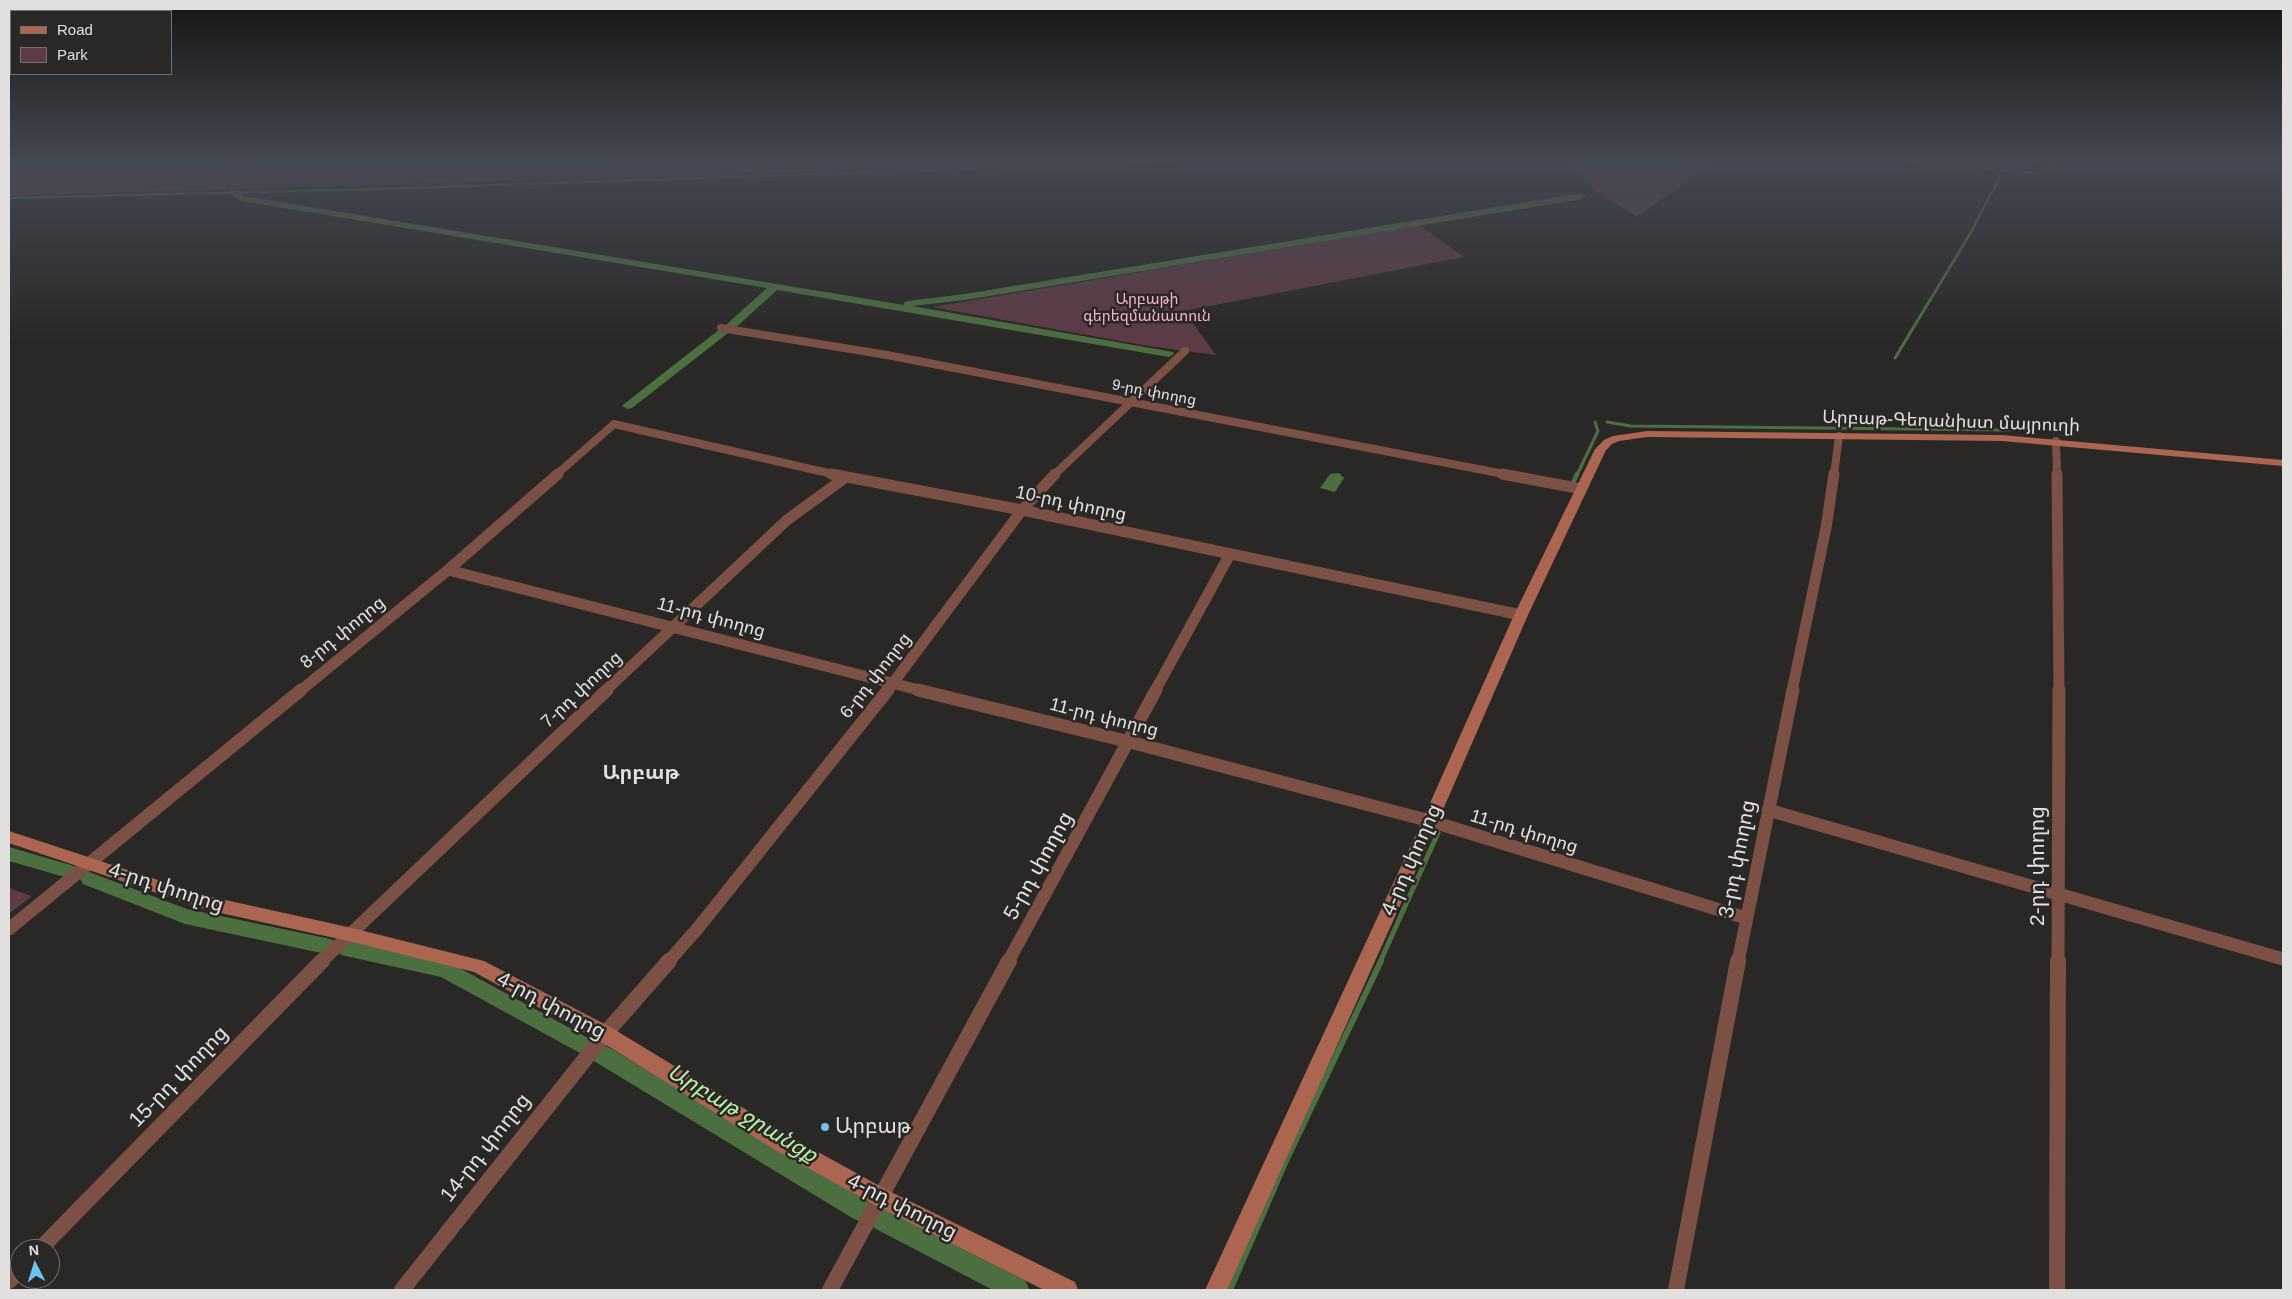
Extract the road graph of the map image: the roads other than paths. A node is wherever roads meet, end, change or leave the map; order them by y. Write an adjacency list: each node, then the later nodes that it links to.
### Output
1 (721, 328): 3 (street, 9-րդ փողոց)
2 (1185, 351): 3 (street, 6-րդ փողոց)
3 (1128, 403): 10 (street, 9-րդ փողոց); 11 (street, 6-րդ փողոց)
4 (614, 424): 9 (street, 10-րդ փողոց); 13 (street, 8-րդ փողոց)
5 (1839, 436): 6 (main road, Արբաթ-Գեղանիստ մայրուղի); 7 (main road, Արբաթ-Գեղանիստ մայրուղի); 18 (street, 3-րդ փողոց)
6 (1617, 438): 10 (main road, 4-րդ փողոց)
7 (2056, 441): 8 (main road, Արբաթ-Գեղանիստ մայրուղի); 22 (street, 2-րդ փողոց)
8 (2283, 465)
9 (846, 476): 11 (street, 10-րդ փողոց); 15 (street, 7-րդ փողոց)
10 (1582, 489): 14 (main road, 4-րդ փողոց)
11 (1022, 510): 12 (street, 10-րդ փողոց); 16 (street, 6-րդ փողոց)
12 (1230, 554): 14 (street, 10-րդ փողոց); 17 (street, 5-րդ փողոց)
13 (448, 570): 15 (street, 11-րդ փողոց); 21 (street, 8-րդ փողոց)
14 (1521, 615): 19 (main road, 4-րդ փողոց)
15 (675, 627): 16 (street, 11-րդ փողոց); 25 (street, 7-րդ փողոց)
16 (893, 684): 17 (street, 11-րդ փողոց); 27 (street, 6-րդ փողոց)
17 (1130, 742): 19 (street, 11-րդ փողոց); 28 (street, 5-րդ փողոց)
18 (1768, 810): 22 (street); 23 (street, 3-րդ փողոց)
19 (1430, 821): 23 (street, 11-րդ փողոց); 33 (main road, 4-րդ փողոց)
20 (9, 837): 21 (main road)
21 (89, 863): 24 (street, 4-րդ փողոց); 25 (main road, 4-րդ փողոց)
22 (2058, 893): 26 (street); 35 (street, 2-րդ փողոց)
23 (1746, 918): 34 (street, 3-րդ փողոց)
24 (9, 929)
25 (348, 934): 27 (main road, 4-րդ փողոց); 29 (street, 15-րդ փողոց)
26 (2283, 959)
27 (604, 1034): 28 (main road, 4-րդ փողոց); 30 (street, 14-րդ փողոց)
28 (880, 1197): 31 (street, 5-րդ փողոց); 32 (main road, 4-րդ փողոց)
29 (50, 1239)
30 (402, 1290)
31 (830, 1290)
32 (1067, 1290)
33 (1216, 1290)
34 (1676, 1290)
35 (2057, 1290)

